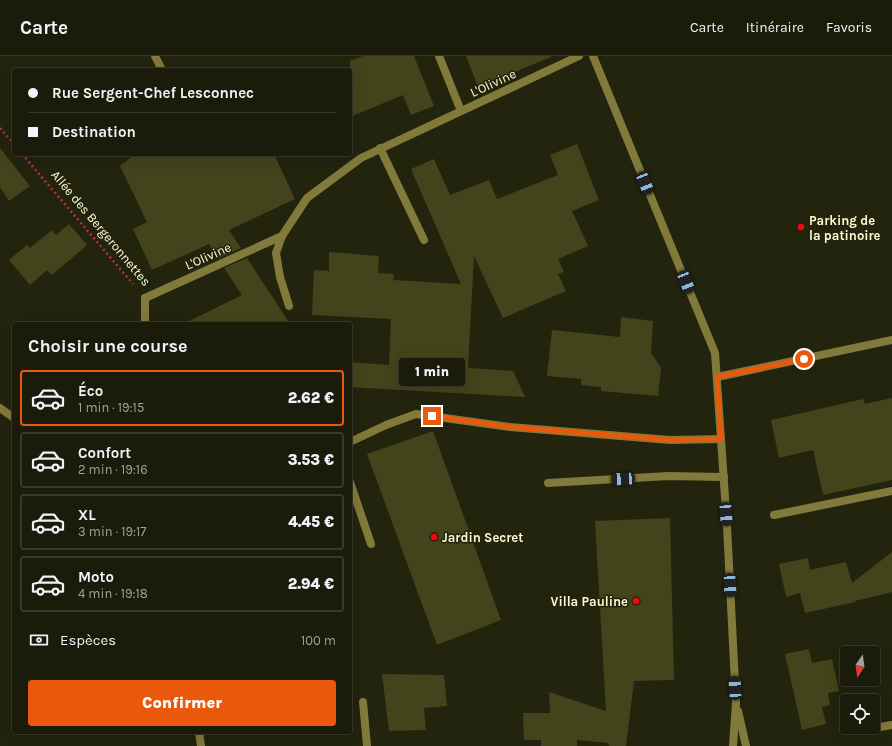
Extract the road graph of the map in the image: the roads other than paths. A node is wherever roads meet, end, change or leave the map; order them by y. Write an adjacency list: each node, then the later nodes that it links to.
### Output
1 (155, 56): 5 (street)
2 (439, 56): 6 (street, L'Olivine)
3 (579, 56): 6 (street, L'Olivine)
4 (593, 56): 14 (street)
5 (161, 68)
6 (461, 111): 7 (street, L'Olivine)
7 (380, 148): 8 (street, L'Olivine); 9 (street)
8 (282, 236): 10 (street, L'Olivine); 11 (street, L'Olivine)
9 (424, 240)
10 (145, 298): 12 (street, Allée des Bergeronnettes)
11 (288, 306)
12 (145, 322)
13 (892, 340): 14 (street)
14 (717, 377): 17 (street)
15 (0, 408): 16 (street)
16 (12, 417)
17 (721, 439): 18 (street); 19 (street)
18 (352, 441)
19 (724, 477): 20 (street); 26 (street)
20 (548, 482)
21 (352, 488): 24 (street)
22 (892, 491): 23 (street)
23 (774, 515)
24 (371, 544)
25 (363, 702): 31 (street)
26 (736, 703): 32 (street); 33 (street)
27 (892, 725): 28 (street)
28 (880, 727)
29 (199, 734): 30 (street)
30 (201, 746)
31 (367, 746)
32 (733, 746)
33 (746, 746)

